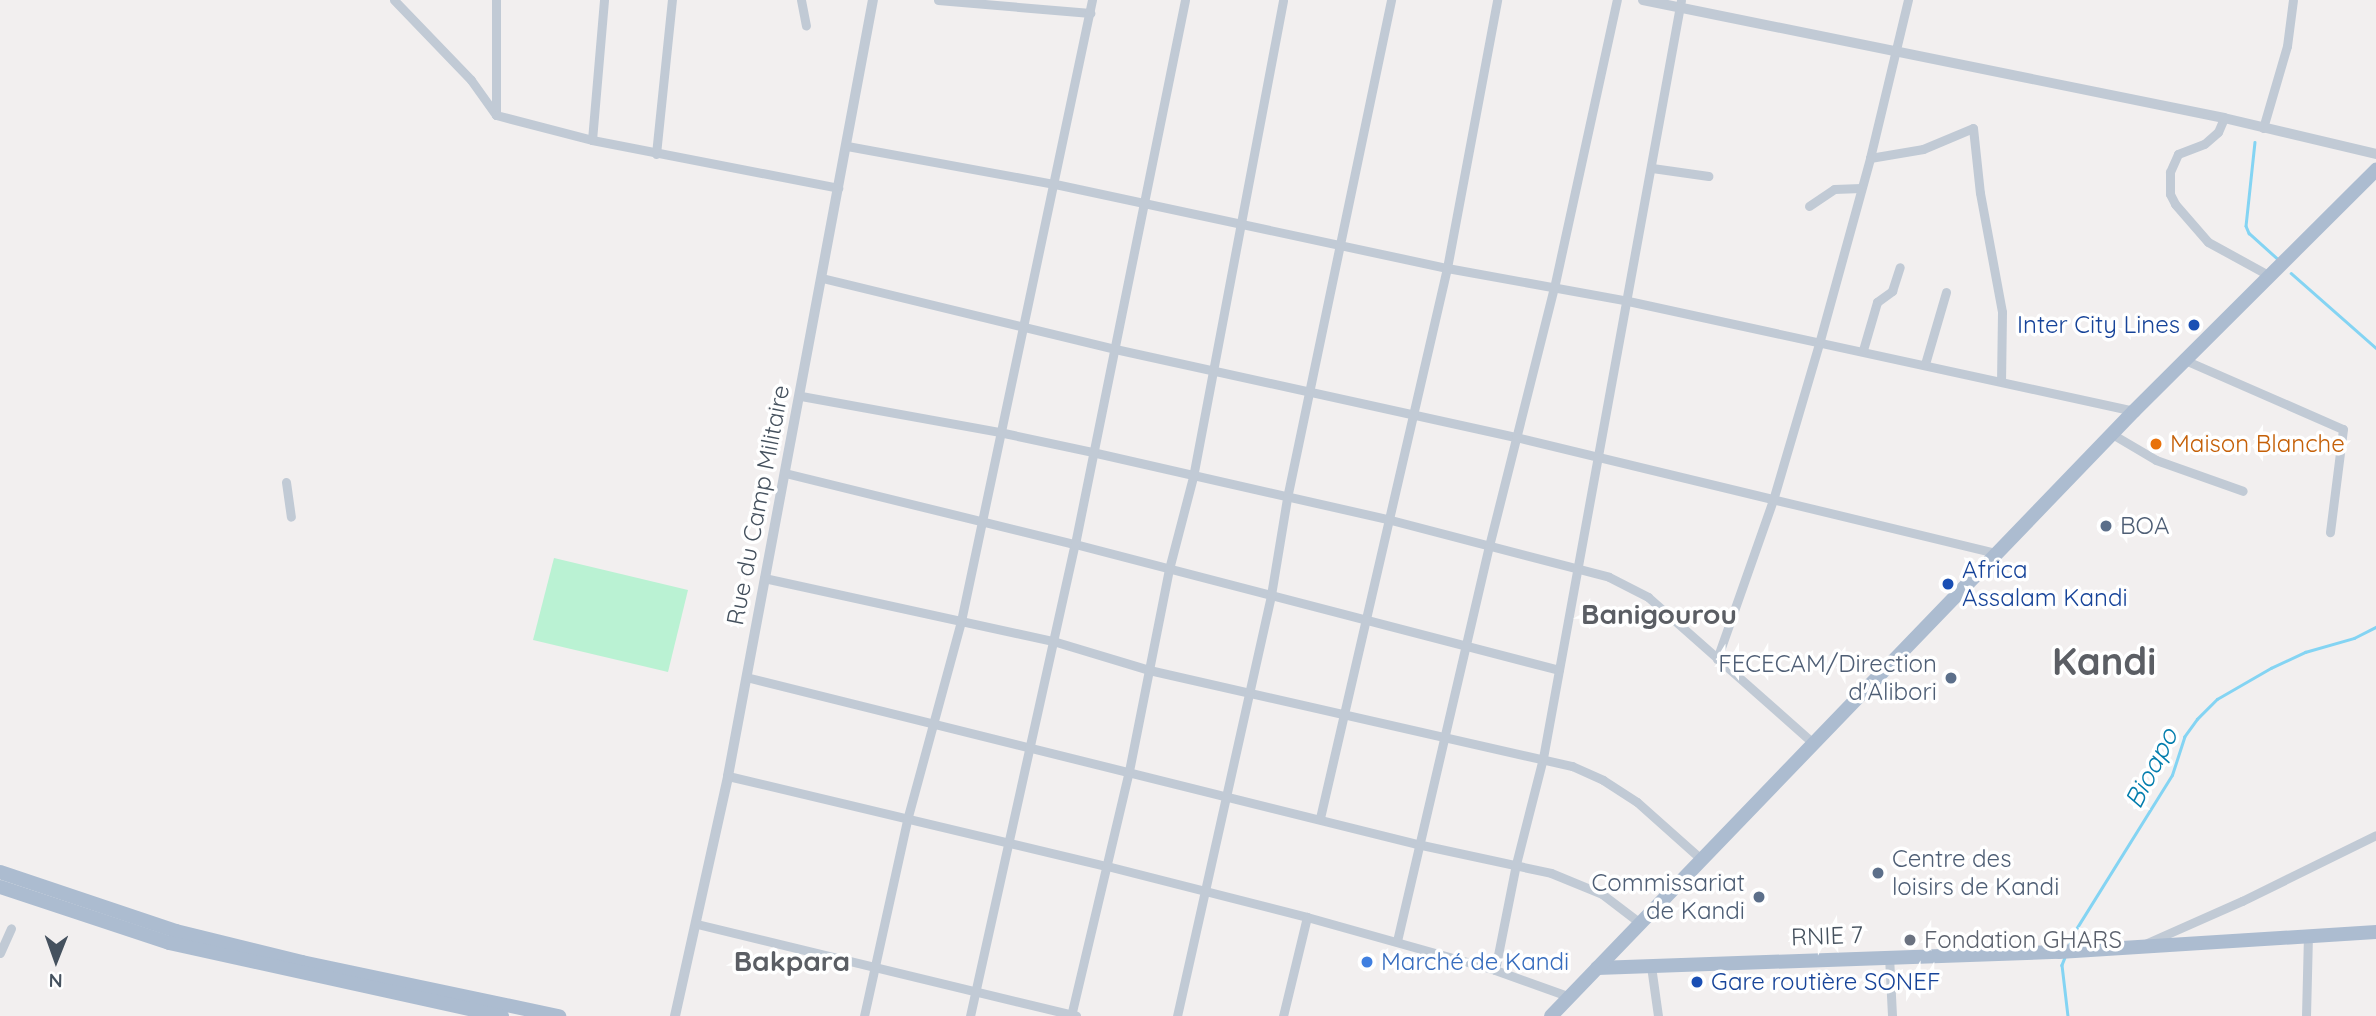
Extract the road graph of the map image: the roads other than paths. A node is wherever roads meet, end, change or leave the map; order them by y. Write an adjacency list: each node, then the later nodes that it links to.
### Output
1 (394, 0): 21 (street)
2 (496, 0): 21 (street)
3 (604, 0): 24 (street)
4 (672, 0): 26 (street)
5 (802, 0): 19 (street)
6 (873, 0): 25 (street, Rue du Camp Militaire)
7 (937, 0): 18 (street)
8 (1093, 0): 18 (street)
9 (1185, 0): 35 (street)
10 (1283, 0): 37 (street)
11 (1391, 0): 38 (street)
12 (1497, 0): 40 (street)
13 (1617, 0): 43 (street)
14 (1643, 0): 17 (street)
15 (1908, 0): 20 (street)
16 (2293, 0): 23 (street)
17 (1681, 4): 20 (street); 29 (street)
18 (1090, 13): 32 (street)
19 (806, 26)
20 (1894, 51): 22 (street); 28 (street)
21 (496, 115): 24 (street)
22 (2224, 118): 23 (street); 41 (street)
23 (2263, 128): 27 (street)
24 (592, 140): 26 (street)
25 (847, 146): 32 (street); 33 (street, Rue du Camp Militaire)
26 (656, 154): 33 (street)
27 (2376, 154)
28 (1870, 158): 34 (street); 53 (street)
29 (1652, 169): 31 (street); 45 (street)
30 (2376, 170): 41 (main road)
31 (1707, 176)
32 (1055, 184): 35 (street); 46 (street)
33 (838, 188): 42 (street, Rue du Camp Militaire)
34 (1861, 188): 36 (street); 47 (street)
35 (1142, 202): 37 (street); 48 (street)
36 (1809, 206)
37 (1240, 225): 38 (street); 52 (street)
38 (1341, 245): 40 (street); 54 (street)
39 (1900, 267): 49 (street)
40 (1447, 268): 43 (street); 57 (street)
41 (2270, 276): 50 (main road)
42 (822, 278): 46 (street); 55 (street, Rue du Camp Militaire)
43 (1555, 288): 45 (street); 60 (street)
44 (1946, 292): 51 (street)
45 (1628, 301): 47 (street); 62 (street)
46 (1022, 326): 48 (street); 58 (street)
47 (1820, 340): 49 (street); 68 (street)
48 (1115, 349): 52 (street); 61 (street)
49 (1863, 350): 51 (street)
50 (2187, 361): 56 (main road); 72 (street)
51 (1925, 364): 53 (street)
52 (1214, 368): 54 (street); 64 (street)
53 (2001, 381): 56 (street)
54 (1311, 390): 57 (street); 67 (street)
55 (801, 396): 58 (street); 63 (street, Rue du Camp Militaire)
56 (2134, 411): 59 (main road)
57 (1411, 412): 60 (street); 70 (street)
58 (999, 432): 61 (street); 71 (street)
59 (2112, 434): 66 (street); 75 (main road)
60 (1516, 436): 62 (street); 74 (street)
61 (1092, 452): 64 (street); 73 (street)
62 (1597, 458): 68 (street); 77 (street)
63 (785, 473): 71 (street); 78 (street, Rue du Camp Militaire)
64 (1192, 477): 67 (street); 76 (street)
65 (286, 482): 69 (street)
66 (2243, 491)
67 (1287, 498): 70 (street); 79 (street)
68 (1773, 500): 75 (street); 84 (street)
69 (291, 517)
70 (1387, 519): 74 (street); 80 (street)
71 (980, 523): 73 (street); 81 (street)
72 (2330, 532)
73 (1075, 544): 76 (street); 82 (street)
74 (1489, 546): 77 (street); 83 (street)
75 (1997, 553): 92 (main road)
76 (1169, 569): 79 (street); 85 (street)
77 (1578, 569): 84 (street); 86 (street)
78 (764, 578): 81 (street); 87 (street, Rue du Camp Militaire)
79 (1271, 595): 80 (street); 88 (street)
80 (1366, 620): 83 (street); 89 (street)
81 (961, 621): 82 (street); 90 (street)
82 (1054, 641): 85 (street); 93 (street)
83 (1467, 646): 86 (street); 91 (street)
84 (1717, 659): 92 (street)
85 (1149, 670): 88 (street); 95 (street)
86 (1559, 670): 94 (street)
87 (746, 677): 90 (street); 96 (street, Rue du Camp Militaire)
88 (1249, 692): 89 (street); 97 (street)
89 (1345, 713): 91 (street); 98 (street)
90 (935, 724): 93 (street); 99 (street)
91 (1444, 736): 94 (street); 102 (street)
92 (1814, 744): 103 (main road)
93 (1031, 747): 95 (street); 101 (street)
94 (1542, 758): 103 (street); 104 (street)
95 (1129, 771): 97 (street); 105 (street)
96 (728, 776): 99 (street); 111 (street, Rue du Camp Militaire)
97 (1228, 797): 98 (street); 108 (street)
98 (1320, 818): 102 (street)
99 (907, 820): 101 (street); 121 (street)
100 (2376, 835): 116 (street)
101 (1008, 843): 105 (street); 123 (street)
102 (1418, 844): 104 (street); 115 (street)
103 (1702, 860): 110 (main road)
104 (1516, 864): 110 (street); 122 (street)
105 (1107, 866): 108 (street); 130 (street)
106 (0, 872): 126 (main road)
107 (0, 887): 125 (main road)
108 (1205, 890): 109 (street); 131 (street)
109 (1307, 917): 115 (street); 132 (street)
110 (1640, 923): 120 (main road)
111 (696, 924): 121 (street); 127 (street, Rue du Camp Militaire)
112 (11, 928): 117 (street)
113 (2376, 932): 114 (main road, RNIE 7)
114 (2308, 935): 116 (main road, RNIE 7); 136 (street)
115 (1397, 941): 122 (street)
116 (2143, 945): 118 (main road, RNIE 7 / RNIE 7)
117 (0, 953)
118 (1889, 956): 119 (main road, RNIE 7 / RNIE 7); 135 (street)
119 (1651, 966): 120 (main road, RNIE 7 / RNIE 7); 134 (street)
120 (1597, 968): 124 (main road)
121 (874, 969): 123 (street); 128 (street)
122 (1495, 970): 124 (street)
123 (975, 992): 129 (street); 130 (street)
124 (1570, 997): 133 (main road)
125 (502, 1016)
126 (559, 1016)
127 (675, 1016)
128 (864, 1016)
129 (970, 1016)
130 (1073, 1016)
131 (1177, 1016)
132 (1283, 1016)
133 (1551, 1016)
134 (1658, 1016)
135 (1892, 1016)
136 (2306, 1016)

